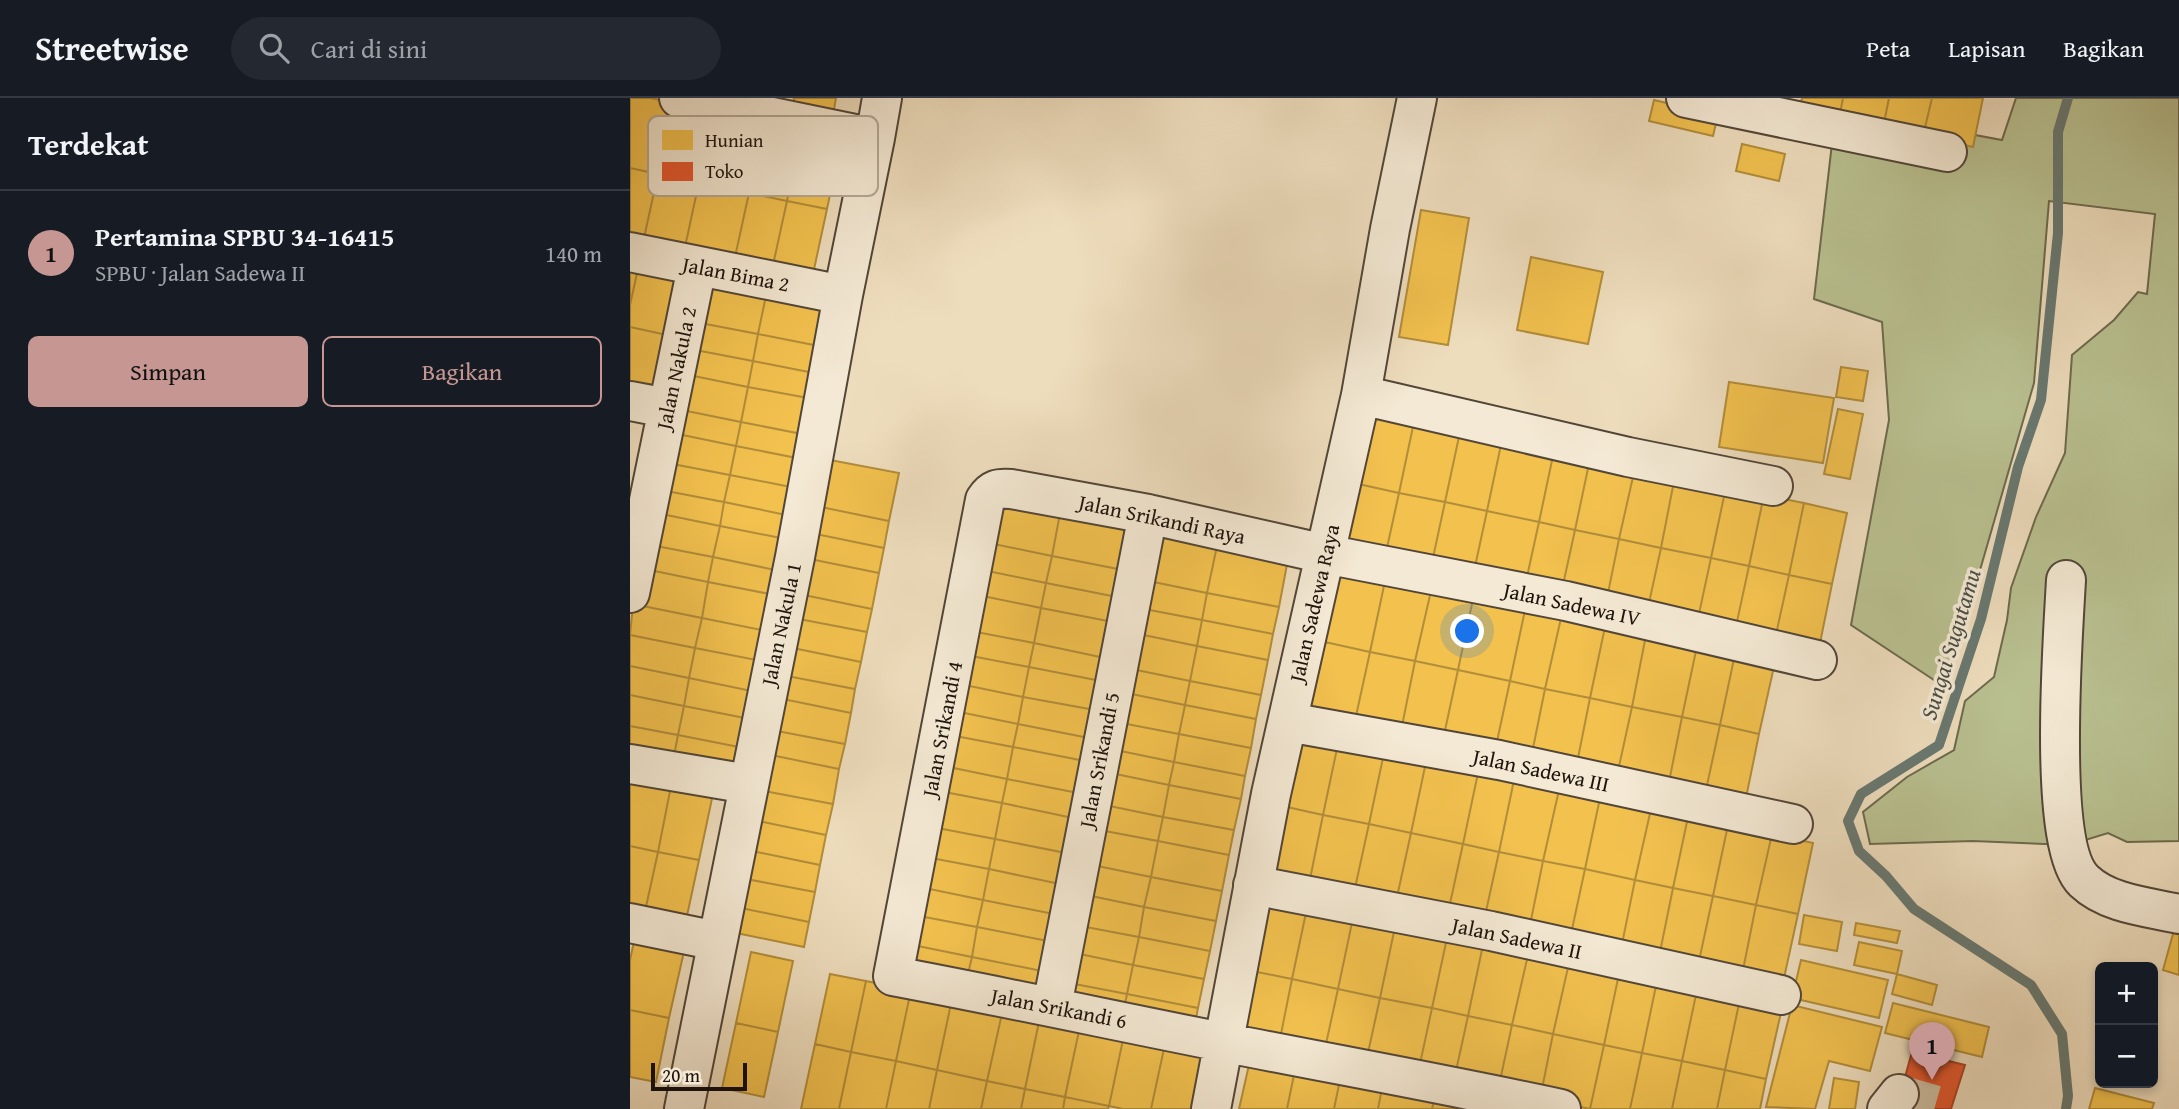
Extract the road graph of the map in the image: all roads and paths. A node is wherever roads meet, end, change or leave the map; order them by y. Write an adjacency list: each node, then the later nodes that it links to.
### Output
1 (679, 98): 5 (street)
2 (883, 98): 6 (street, Jalan Nakula 1)
3 (1417, 98): 12 (street, Jalan Sadewa Raya)
4 (1686, 98): 7 (street)
5 (767, 116)
6 (878, 123)
7 (1947, 152)
8 (863, 196): 11 (street, Jalan Nakula 1)
9 (630, 252): 10 (street, Jalan Bima 2)
10 (697, 267): 11 (street, Jalan Bima 2); 14 (street, Jalan Nakula 2)
11 (843, 295): 24 (street, Jalan Nakula 1)
12 (1360, 395): 15 (street); 18 (street, Jalan Sadewa Raya)
13 (630, 401): 14 (street)
14 (667, 408): 20 (street, Jalan Nakula 2)
15 (1773, 486)
16 (999, 488): 17 (street, Jalan Srikandi Raya); 30 (street, Jalan Srikandi 4)
17 (1148, 514): 18 (street, Jalan Srikandi Raya); 32 (street, Jalan Srikandi 5)
18 (1325, 554): 21 (street, Jalan Sadewa IV); 22 (street, Jalan Sadewa Raya)
19 (2066, 580): 27 (street)
20 (630, 591)
21 (1816, 660)
22 (1288, 722): 25 (street, Jalan Sadewa III); 26 (street, Jalan Sadewa Raya)
23 (630, 764): 24 (street)
24 (748, 784): 29 (street, Jalan Nakula 1)
25 (1793, 824)
26 (1253, 885): 31 (street, Jalan Sadewa II); 33 (street, Jalan Sadewa Raya)
27 (2179, 914)
28 (630, 923): 29 (street)
29 (717, 941): 34 (street, Jalan Nakula 1)
30 (893, 976): 32 (street, Jalan Srikandi 6)
31 (1781, 995)
32 (1052, 1006): 33 (street, Jalan Srikandi 6)
33 (1225, 1043): 35 (street, Jalan Sadewa Raya); 36 (street, Jalan Srikandi 6)
34 (684, 1109)
35 (1211, 1109)
36 (1561, 1109)

